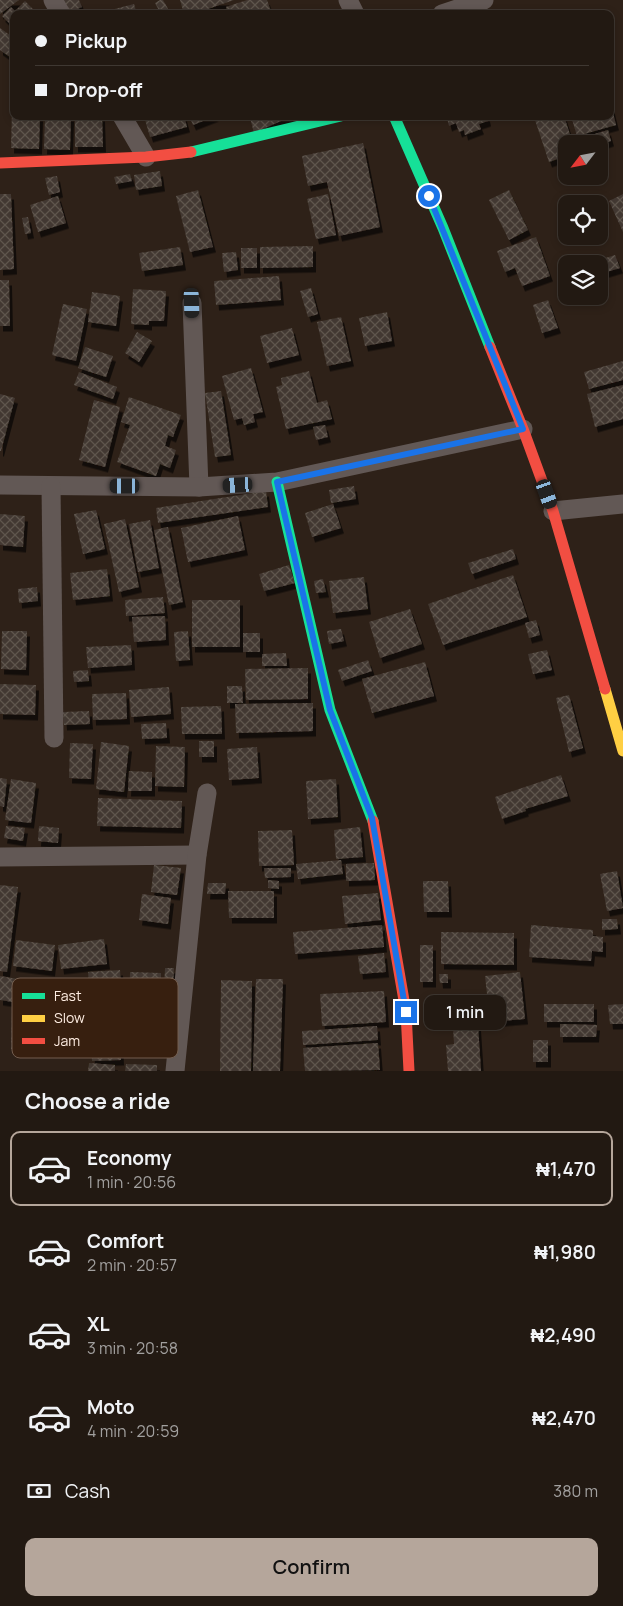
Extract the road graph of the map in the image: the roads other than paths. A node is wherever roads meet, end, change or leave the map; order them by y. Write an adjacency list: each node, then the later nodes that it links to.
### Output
1 (484, 0): 2 (street)
2 (454, 10)
3 (124, 120): 6 (street)
4 (325, 120): 6 (street)
5 (396, 120): 9 (street)
6 (146, 157): 7 (street)
7 (0, 163)
8 (192, 303): 13 (street)
9 (523, 429): 10 (street); 15 (street)
10 (277, 482): 13 (street); 24 (street)
11 (0, 485): 12 (street)
12 (51, 486): 13 (street); 16 (street)
13 (199, 487)
14 (623, 504): 15 (street)
15 (553, 511): 17 (street)
16 (54, 738)
17 (623, 751)
18 (207, 793): 19 (street)
19 (197, 855): 20 (street); 21 (street)
20 (0, 857)
21 (178, 1033)
22 (175, 1058): 23 (street)
23 (174, 1071)
24 (409, 1071)

